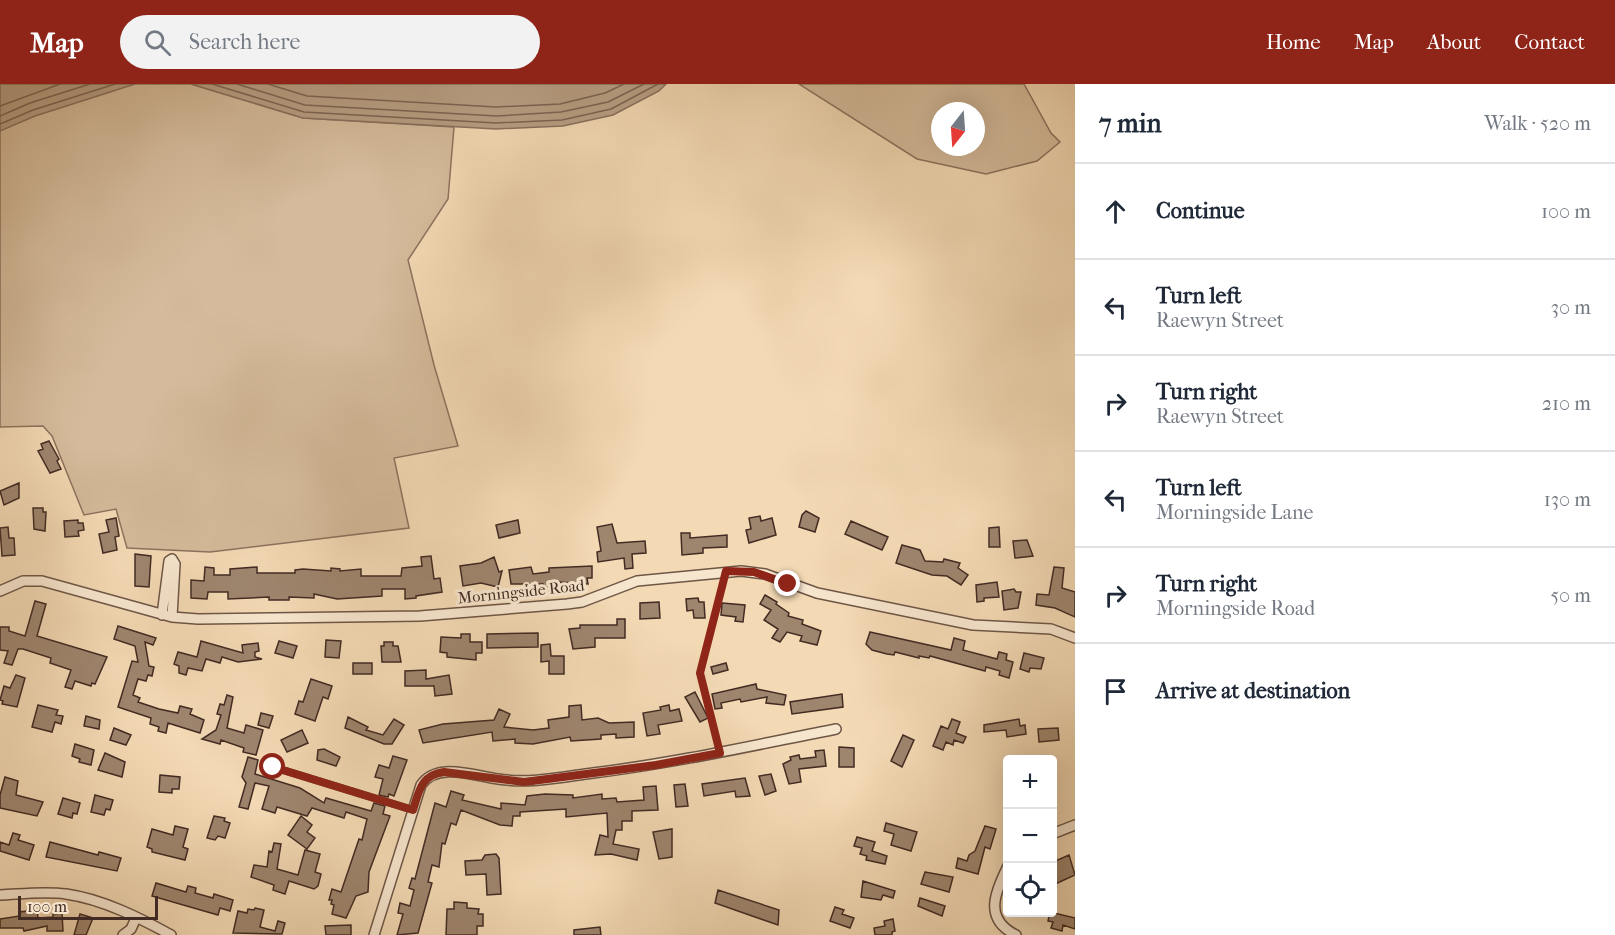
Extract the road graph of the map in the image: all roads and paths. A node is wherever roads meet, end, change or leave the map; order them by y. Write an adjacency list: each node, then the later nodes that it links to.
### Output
1 (726, 571): 3 (street, Morningside Road); 4 (street, Morningside Road); 6 (path)
2 (0, 591): 3 (street, Morningside Road)
3 (167, 616): 3 (street)
4 (1075, 638)
5 (836, 729): 6 (street)
6 (720, 753): 8 (street)
7 (273, 767): 8 (lane)
8 (413, 810): 16 (street)
9 (1075, 825): 10 (street)
10 (1057, 832)
11 (1003, 879): 17 (street)
12 (0, 895): 13 (street)
13 (136, 918): 14 (street); 15 (street)
14 (123, 935)
15 (171, 935)
16 (374, 935)
17 (1016, 935)

